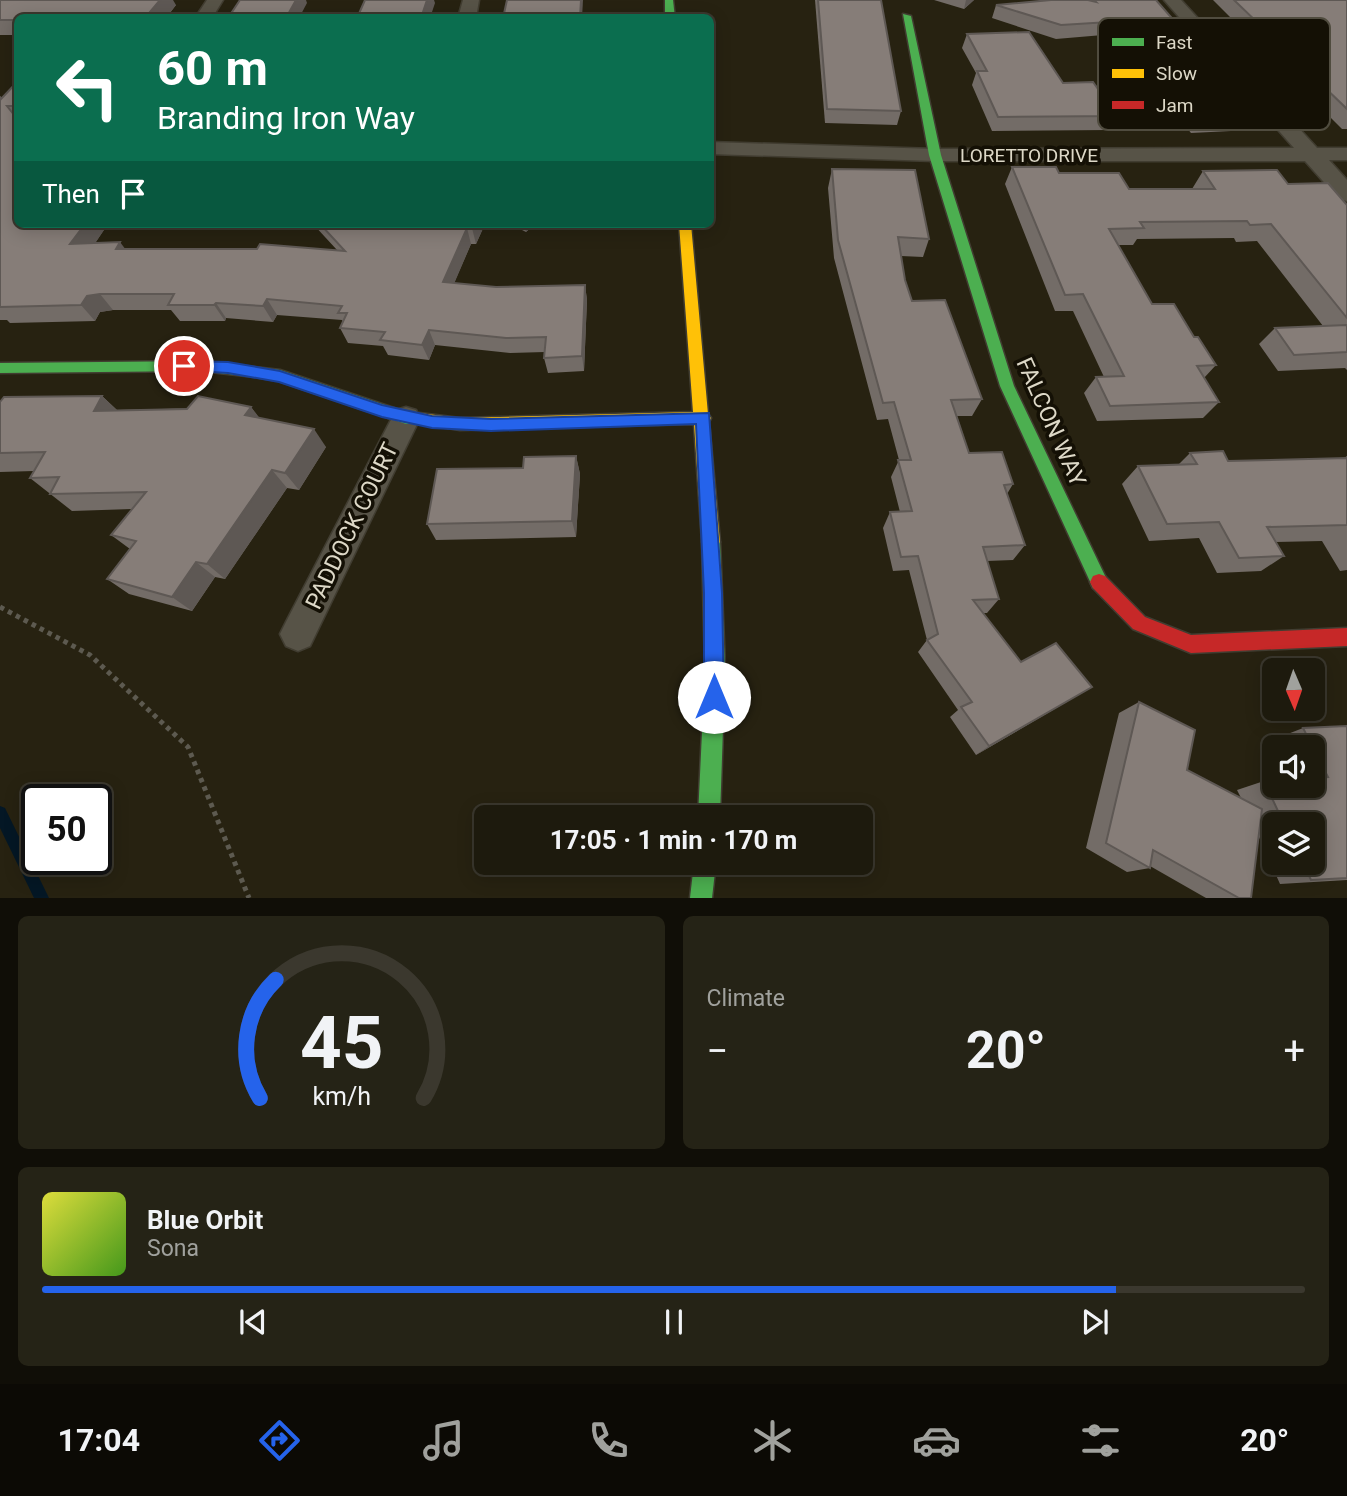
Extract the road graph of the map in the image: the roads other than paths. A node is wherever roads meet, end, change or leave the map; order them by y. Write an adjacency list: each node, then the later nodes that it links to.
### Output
1 (1172, 0): 3 (street)
2 (906, 16): 7 (street, FALCON WAY)
3 (1188, 18)
4 (1289, 130): 8 (street)
5 (714, 148): 7 (street, LORETTO DRIVE)
6 (1347, 154): 8 (street, LORETTO DRIVE)
7 (935, 155): 8 (street, LORETTO DRIVE); 15 (street, FALCON WAY)
8 (1312, 155): 9 (street)
9 (1347, 194)
10 (685, 228): 13 (street)
11 (0, 368): 12 (street)
12 (406, 418): 13 (street); 14 (street, PADDOCK COURT)
13 (703, 418): 16 (street)
14 (298, 634)
15 (1347, 637)
16 (709, 805)
17 (704, 875): 18 (street)
18 (701, 898)

